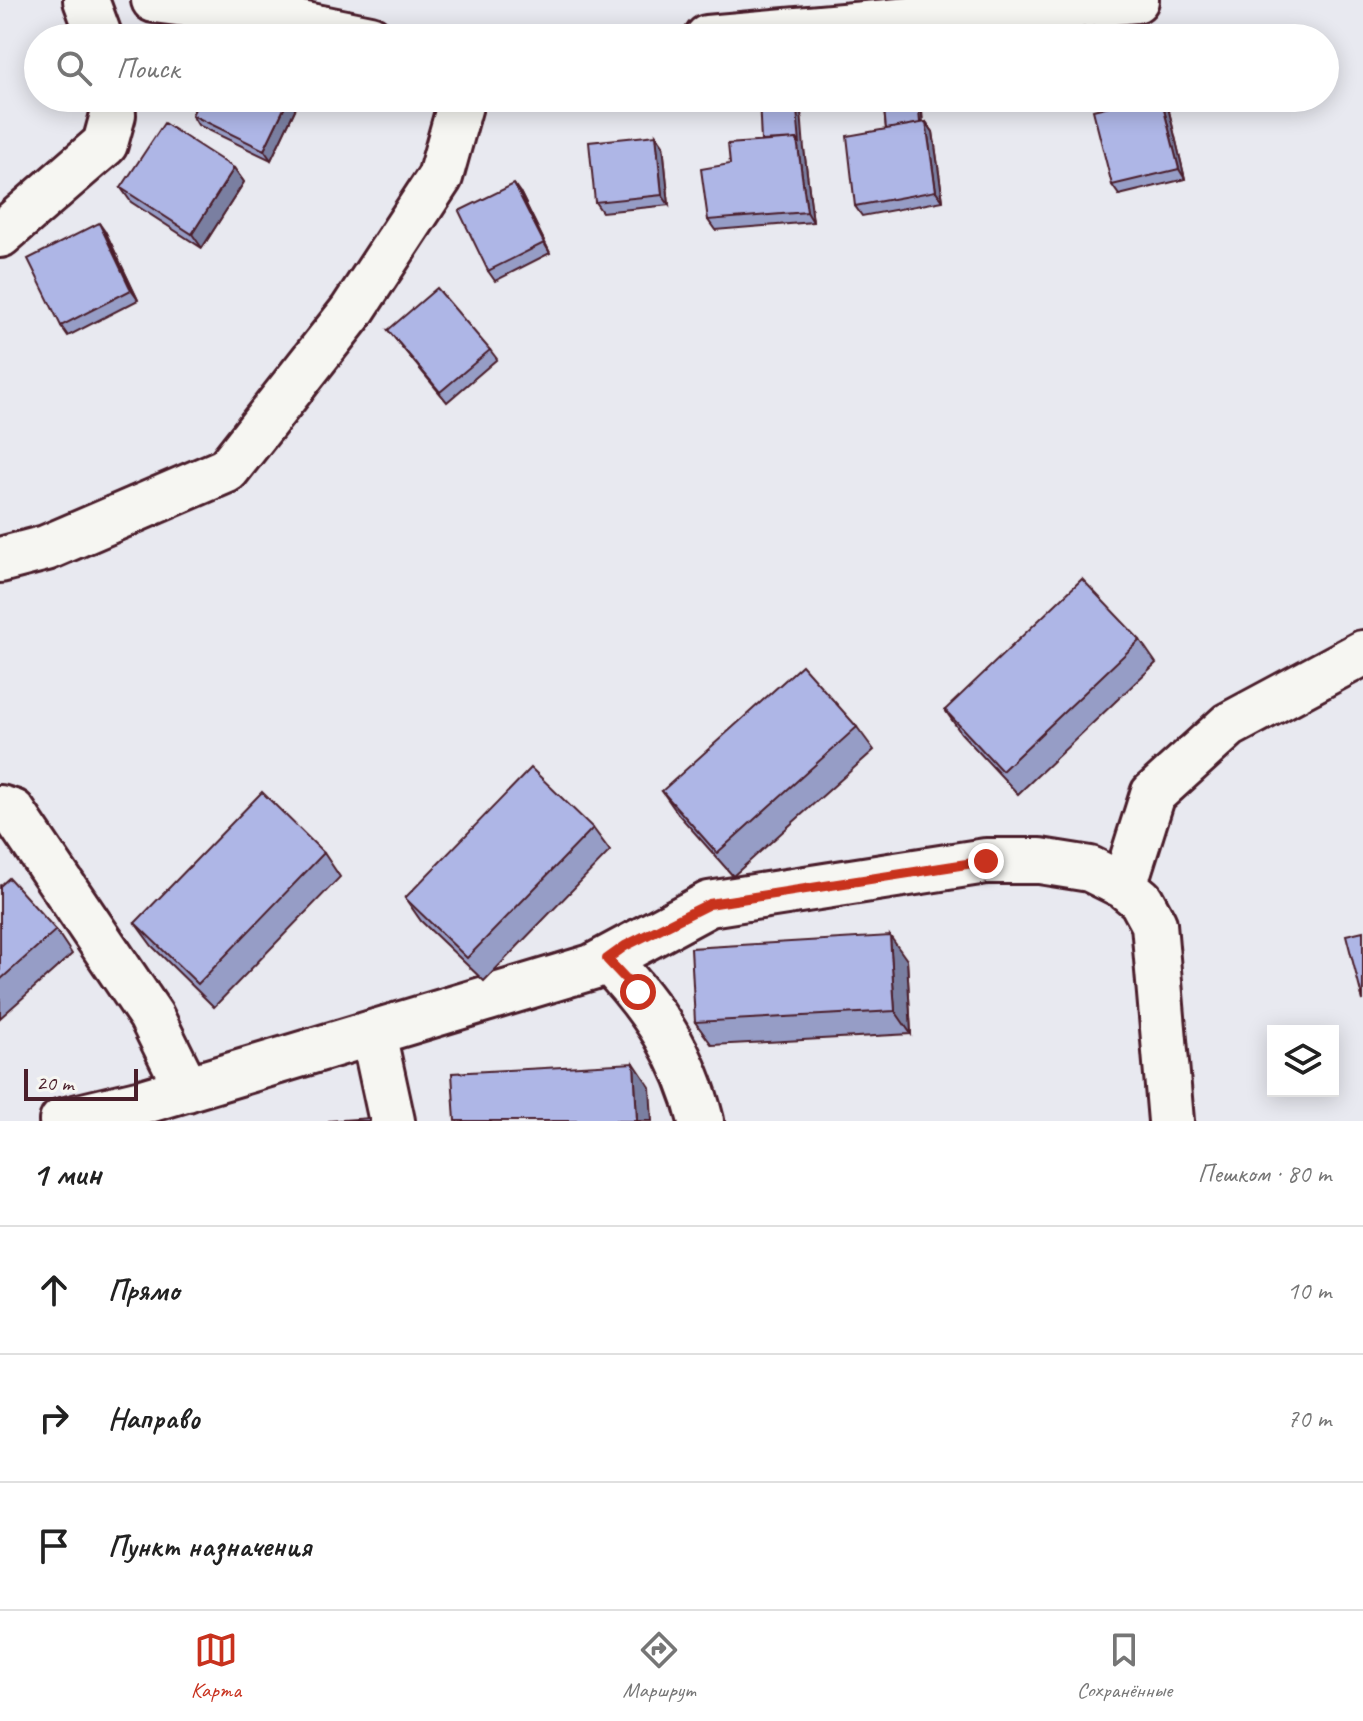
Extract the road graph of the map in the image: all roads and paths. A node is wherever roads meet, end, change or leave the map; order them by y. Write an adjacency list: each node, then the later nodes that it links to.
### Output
1 (86, 0): 4 (street)
2 (154, 0): 5 (street)
3 (1136, 0): 6 (street)
4 (95, 24)
5 (301, 24)
6 (865, 24)
7 (113, 112): 9 (street)
8 (458, 112): 10 (street)
9 (0, 235)
10 (0, 560)
11 (1363, 653): 13 (street)
12 (0, 808): 16 (street)
13 (1124, 886): 14 (street); 21 (street)
14 (607, 959): 15 (street); 20 (street)
15 (373, 1033): 16 (street); 19 (street)
16 (187, 1089): 17 (street)
17 (142, 1112): 18 (street)
18 (62, 1121)
19 (392, 1121)
20 (701, 1121)
21 (1171, 1121)

